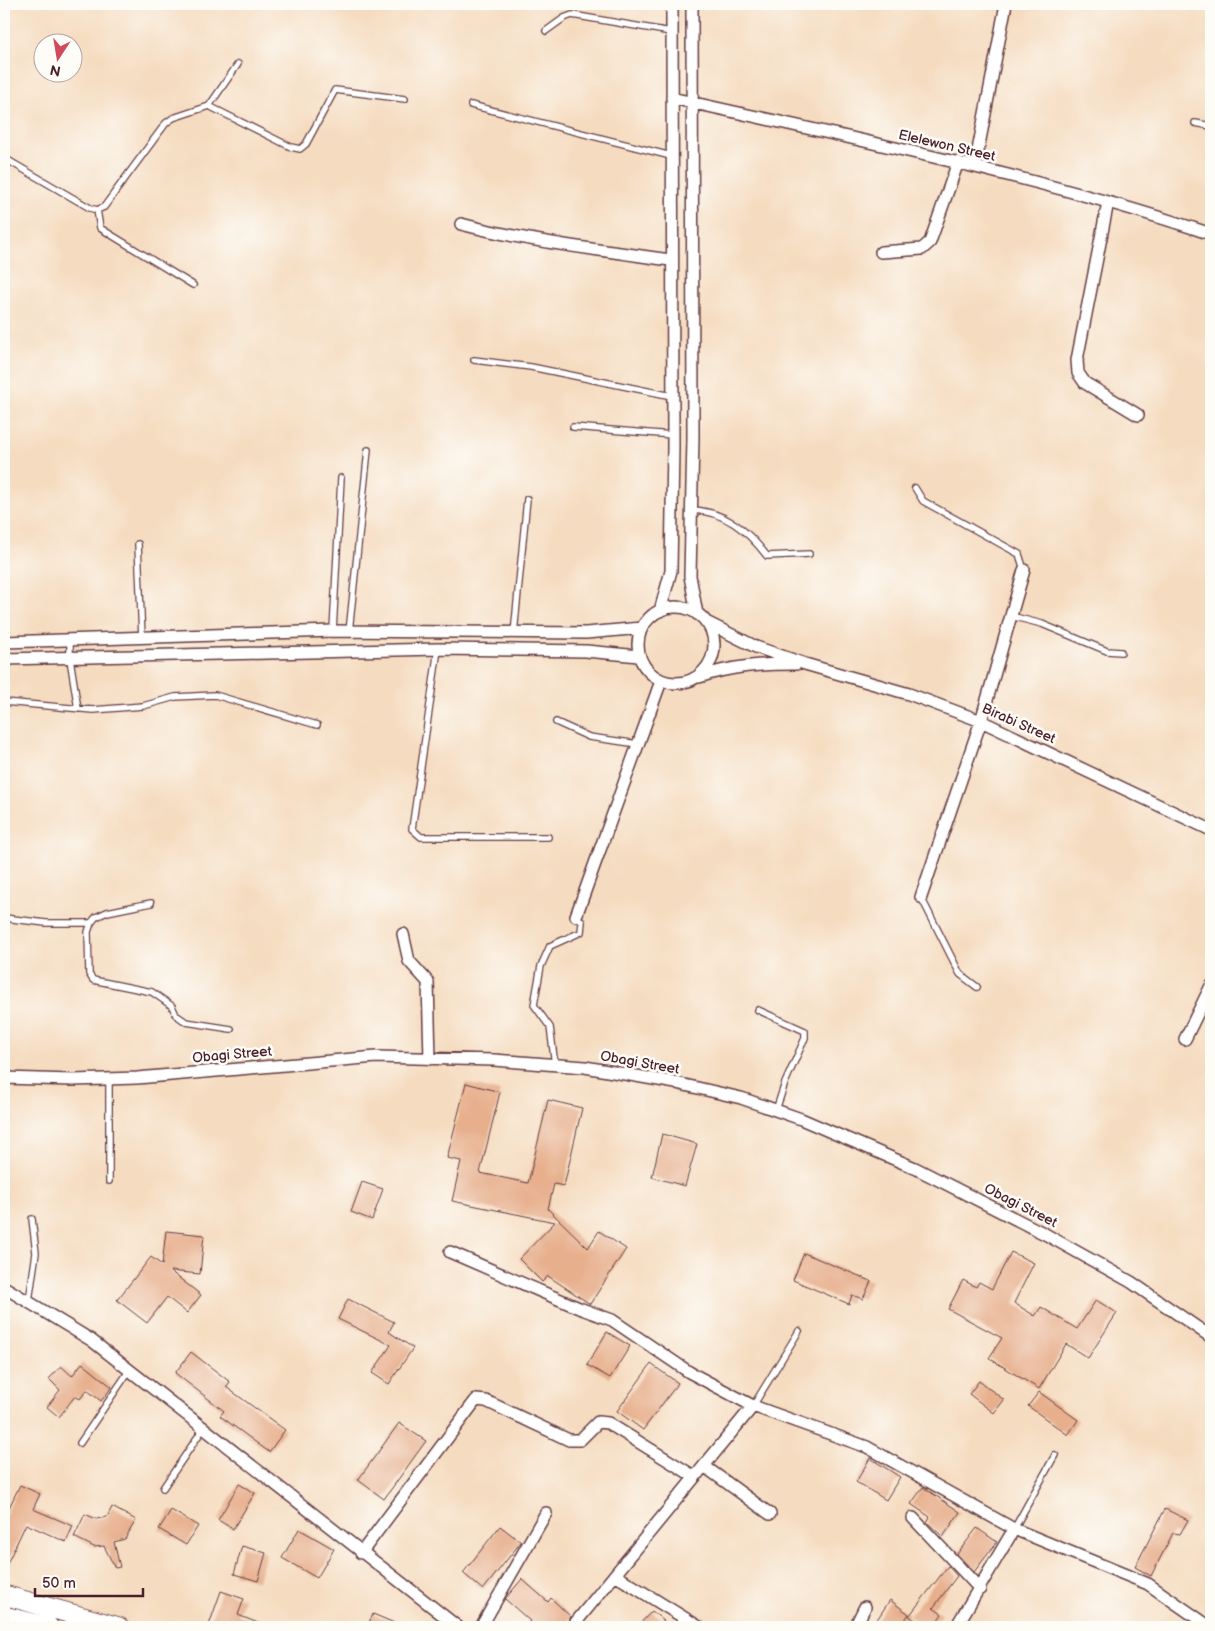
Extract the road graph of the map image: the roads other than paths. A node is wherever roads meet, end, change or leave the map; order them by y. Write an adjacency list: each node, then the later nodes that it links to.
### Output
1 (672, 4): 5 (street)
2 (692, 4): 9 (street)
3 (1006, 4): 17 (street)
4 (546, 31): 5 (lane)
5 (671, 32): 7 (street)
6 (238, 64): 11 (lane)
7 (672, 98): 9 (street, Elelewon Street); 14 (street)
8 (406, 99): 11 (lane)
9 (692, 103): 16 (street, Elelewon Street); 34 (street)
10 (471, 105): 14 (lane)
11 (209, 106): 19 (lane)
12 (1195, 123): 13 (lane)
13 (1211, 126)
14 (670, 156): 23 (street)
15 (4, 158): 19 (lane)
16 (958, 162): 17 (street, Elelewon Street); 22 (street)
17 (975, 166): 18 (street, Elelewon Street)
18 (1108, 202): 21 (street, Elelewon Street); 27 (street)
19 (97, 210): 24 (lane)
20 (461, 224): 23 (street)
21 (1211, 234)
22 (881, 252)
23 (671, 260): 26 (street)
24 (193, 285)
25 (474, 360): 26 (lane)
26 (672, 396): 29 (street)
27 (1138, 415)
28 (573, 427): 29 (lane)
29 (673, 435): 38 (street)
30 (368, 450): 44 (lane)
31 (341, 478): 43 (lane)
32 (915, 488): 37 (lane)
33 (527, 499): 45 (lane)
34 (692, 510): 36 (lane); 39 (street)
35 (138, 544): 46 (lane)
36 (809, 554)
37 (1024, 570): 40 (street)
38 (660, 611): 39 (street); 42 (street)
39 (697, 614): 41 (street)
40 (1011, 616): 50 (lane); 59 (street)
41 (706, 622): 54 (street); 55 (street)
42 (642, 628): 45 (street); 51 (street)
43 (333, 631): 44 (street); 46 (street)
44 (349, 632): 45 (street)
45 (514, 634)
46 (142, 638): 47 (street)
47 (70, 640): 48 (street); 52 (lane)
48 (4, 642)
49 (438, 649): 51 (street); 52 (street); 64 (lane)
50 (1121, 652)
51 (639, 656): 56 (street)
52 (70, 658): 53 (street); 58 (lane)
53 (4, 659)
54 (805, 664): 55 (street); 59 (street, Birabi Street)
55 (697, 678): 56 (street)
56 (661, 681): 62 (street)
57 (4, 702): 58 (lane)
58 (78, 709): 61 (lane)
59 (981, 721): 63 (street, Birabi Street); 65 (street)
60 (556, 722): 62 (lane)
61 (317, 725)
62 (638, 744): 67 (street)
63 (1211, 830)
64 (548, 837)
65 (921, 897): 72 (lane)
66 (151, 903): 69 (lane)
67 (576, 916): 77 (lane)
68 (4, 918): 69 (lane)
69 (91, 923): 74 (lane)
70 (403, 934): 76 (street)
71 (1211, 986): 75 (street)
72 (977, 987)
73 (758, 1010): 80 (lane)
74 (232, 1029)
75 (1184, 1039)
76 (430, 1059): 77 (street, Obagi Street); 79 (street, Obagi Street)
77 (555, 1065): 80 (street, Obagi Street)
78 (4, 1078): 79 (street, Obagi Street)
79 (109, 1079): 81 (lane)
80 (776, 1110): 87 (street, Obagi Street)
81 (109, 1181)
82 (32, 1219): 85 (lane)
83 (450, 1252): 89 (street)
84 (4, 1287): 85 (street)
85 (29, 1300): 88 (street)
86 (799, 1331): 89 (lane)
87 (1211, 1337)
88 (129, 1371): 90 (street); 91 (lane)
89 (754, 1406): 93 (street); 99 (street)
90 (203, 1429): 95 (lane); 100 (street)
91 (80, 1444)
92 (1055, 1455): 99 (lane)
93 (704, 1466): 94 (street); 97 (street)
94 (695, 1477): 100 (street); 101 (street)
95 (163, 1488)
96 (546, 1513): 109 (street)
97 (770, 1514)
98 (913, 1518): 102 (street)
99 (1014, 1529): 102 (street); 114 (street)
100 (361, 1553): 108 (street)
101 (615, 1575): 110 (street); 111 (street)
102 (980, 1589): 113 (street)
103 (4, 1595): 107 (main road)
104 (865, 1607): 112 (street)
105 (4, 1616): 106 (main road)
106 (49, 1627)
107 (119, 1627)
108 (458, 1627)
109 (480, 1627)
110 (572, 1627)
111 (699, 1627)
112 (855, 1627)
113 (956, 1627)
114 (1210, 1627)

